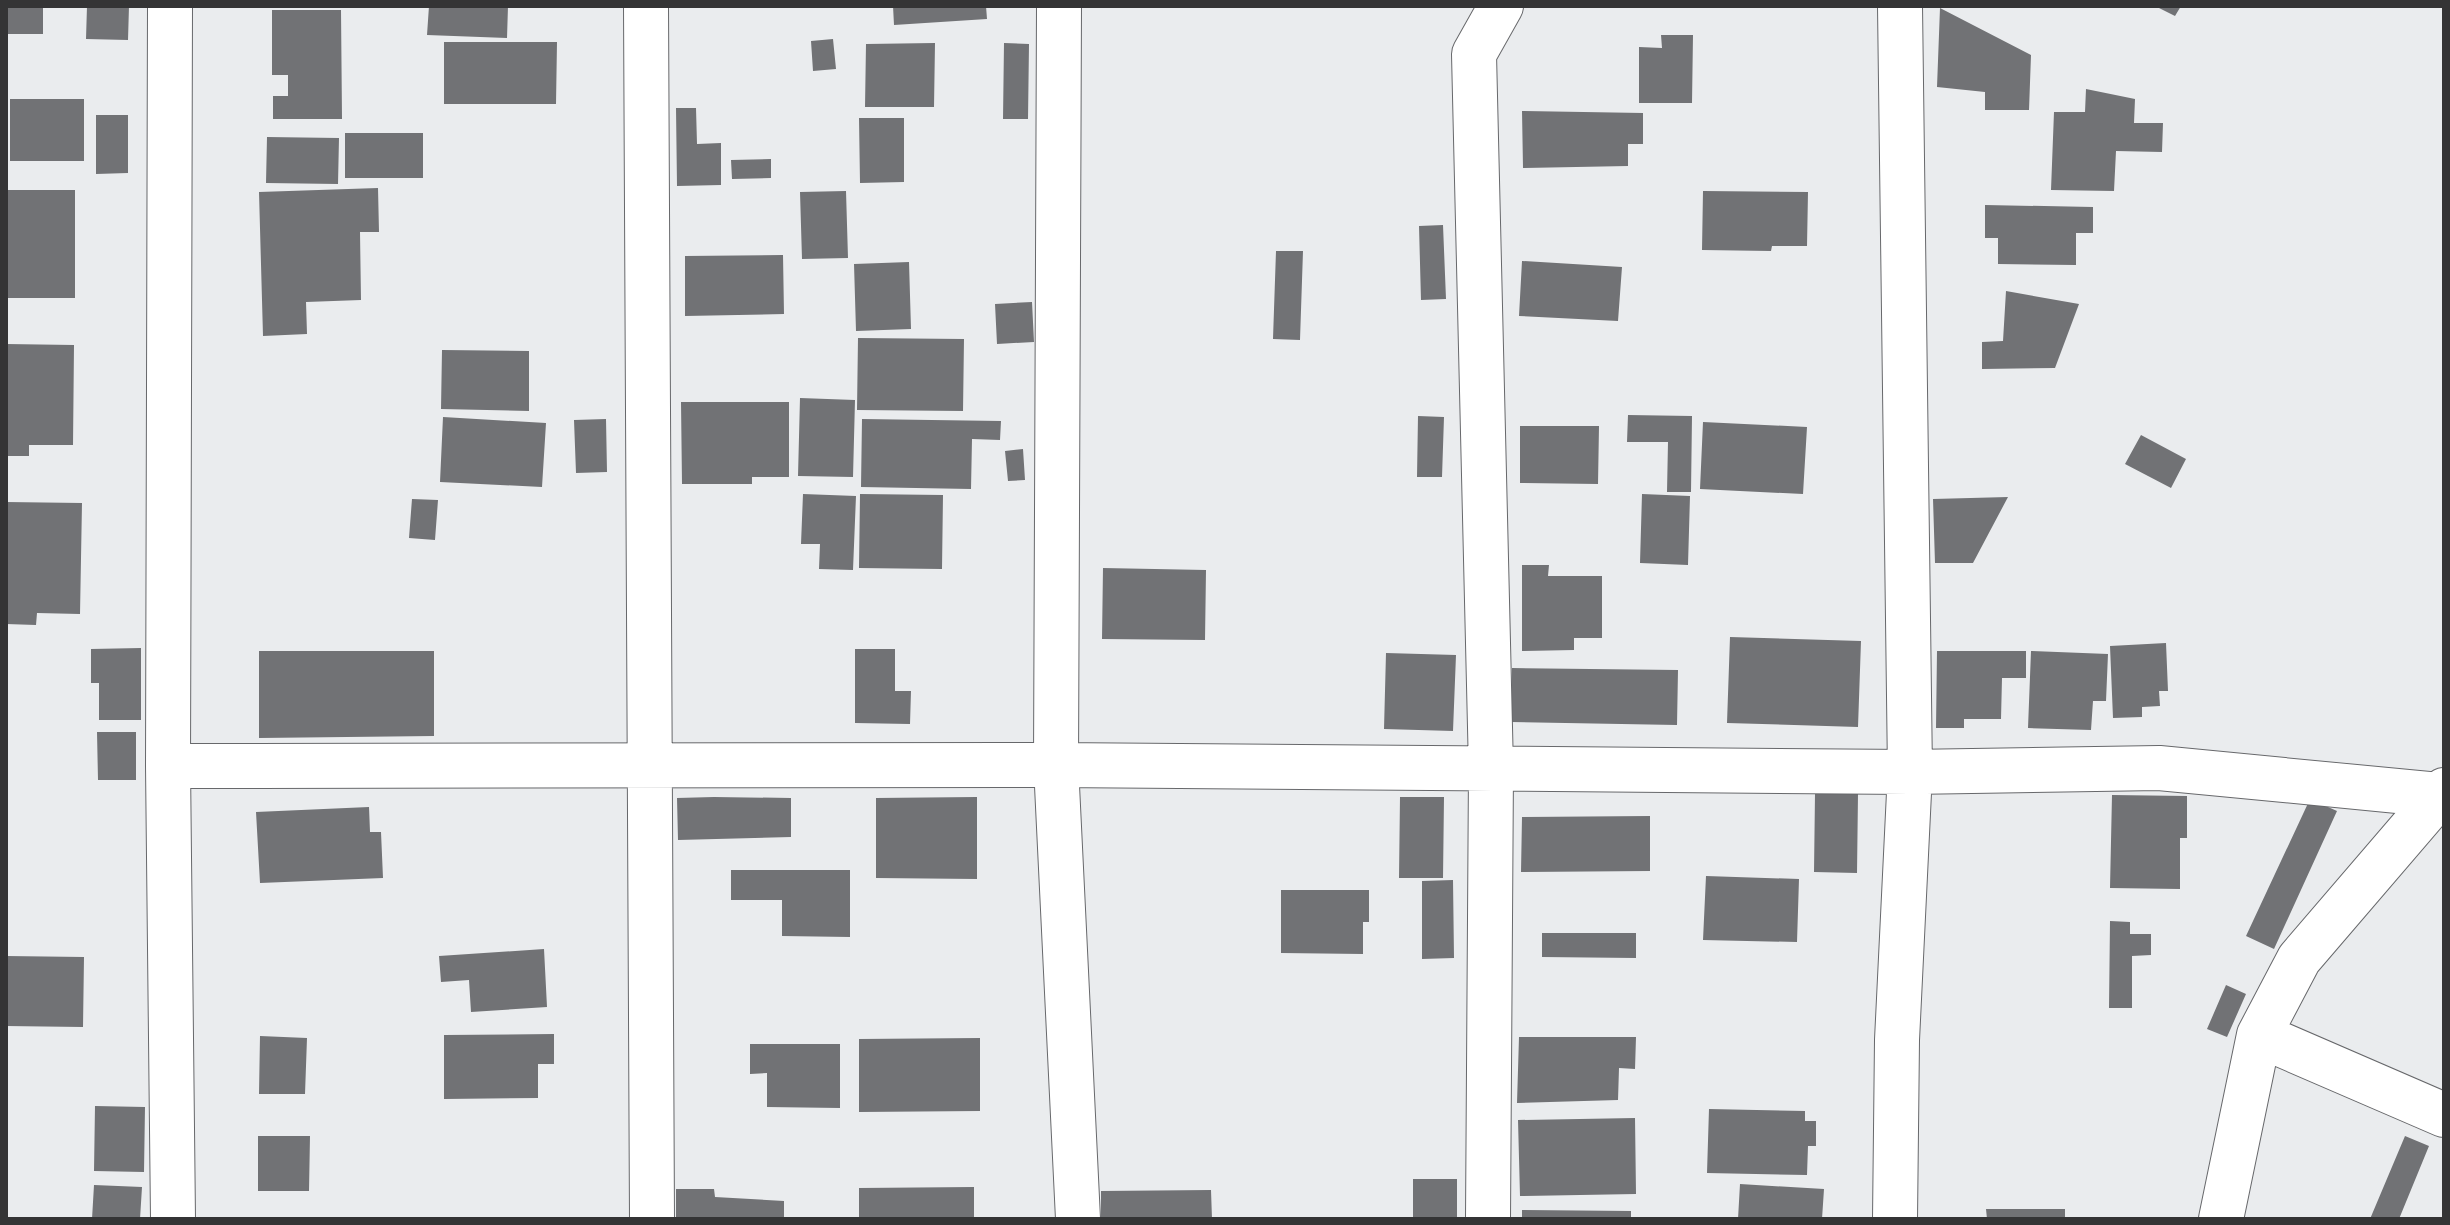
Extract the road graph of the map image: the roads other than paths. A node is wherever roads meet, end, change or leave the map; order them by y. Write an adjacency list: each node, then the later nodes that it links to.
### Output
1 (170, 6): 9 (street)
2 (646, 6): 10 (street)
3 (1059, 6): 8 (street)
4 (1475, 6): 7 (street)
5 (1501, 6): 7 (street)
6 (1900, 6): 12 (street)
7 (1474, 54): 11 (street)
8 (1056, 765): 10 (street); 11 (street); 18 (street)
9 (168, 766): 10 (street); 16 (street)
10 (649, 768): 17 (street)
11 (1491, 769): 12 (street); 19 (street)
12 (1910, 772): 13 (street); 20 (street)
13 (2442, 792): 14 (street)
14 (2259, 1035): 15 (street); 21 (street)
15 (2444, 1115)
16 (173, 1219)
17 (652, 1219)
18 (1078, 1219)
19 (1488, 1219)
20 (1895, 1219)
21 (2221, 1219)

